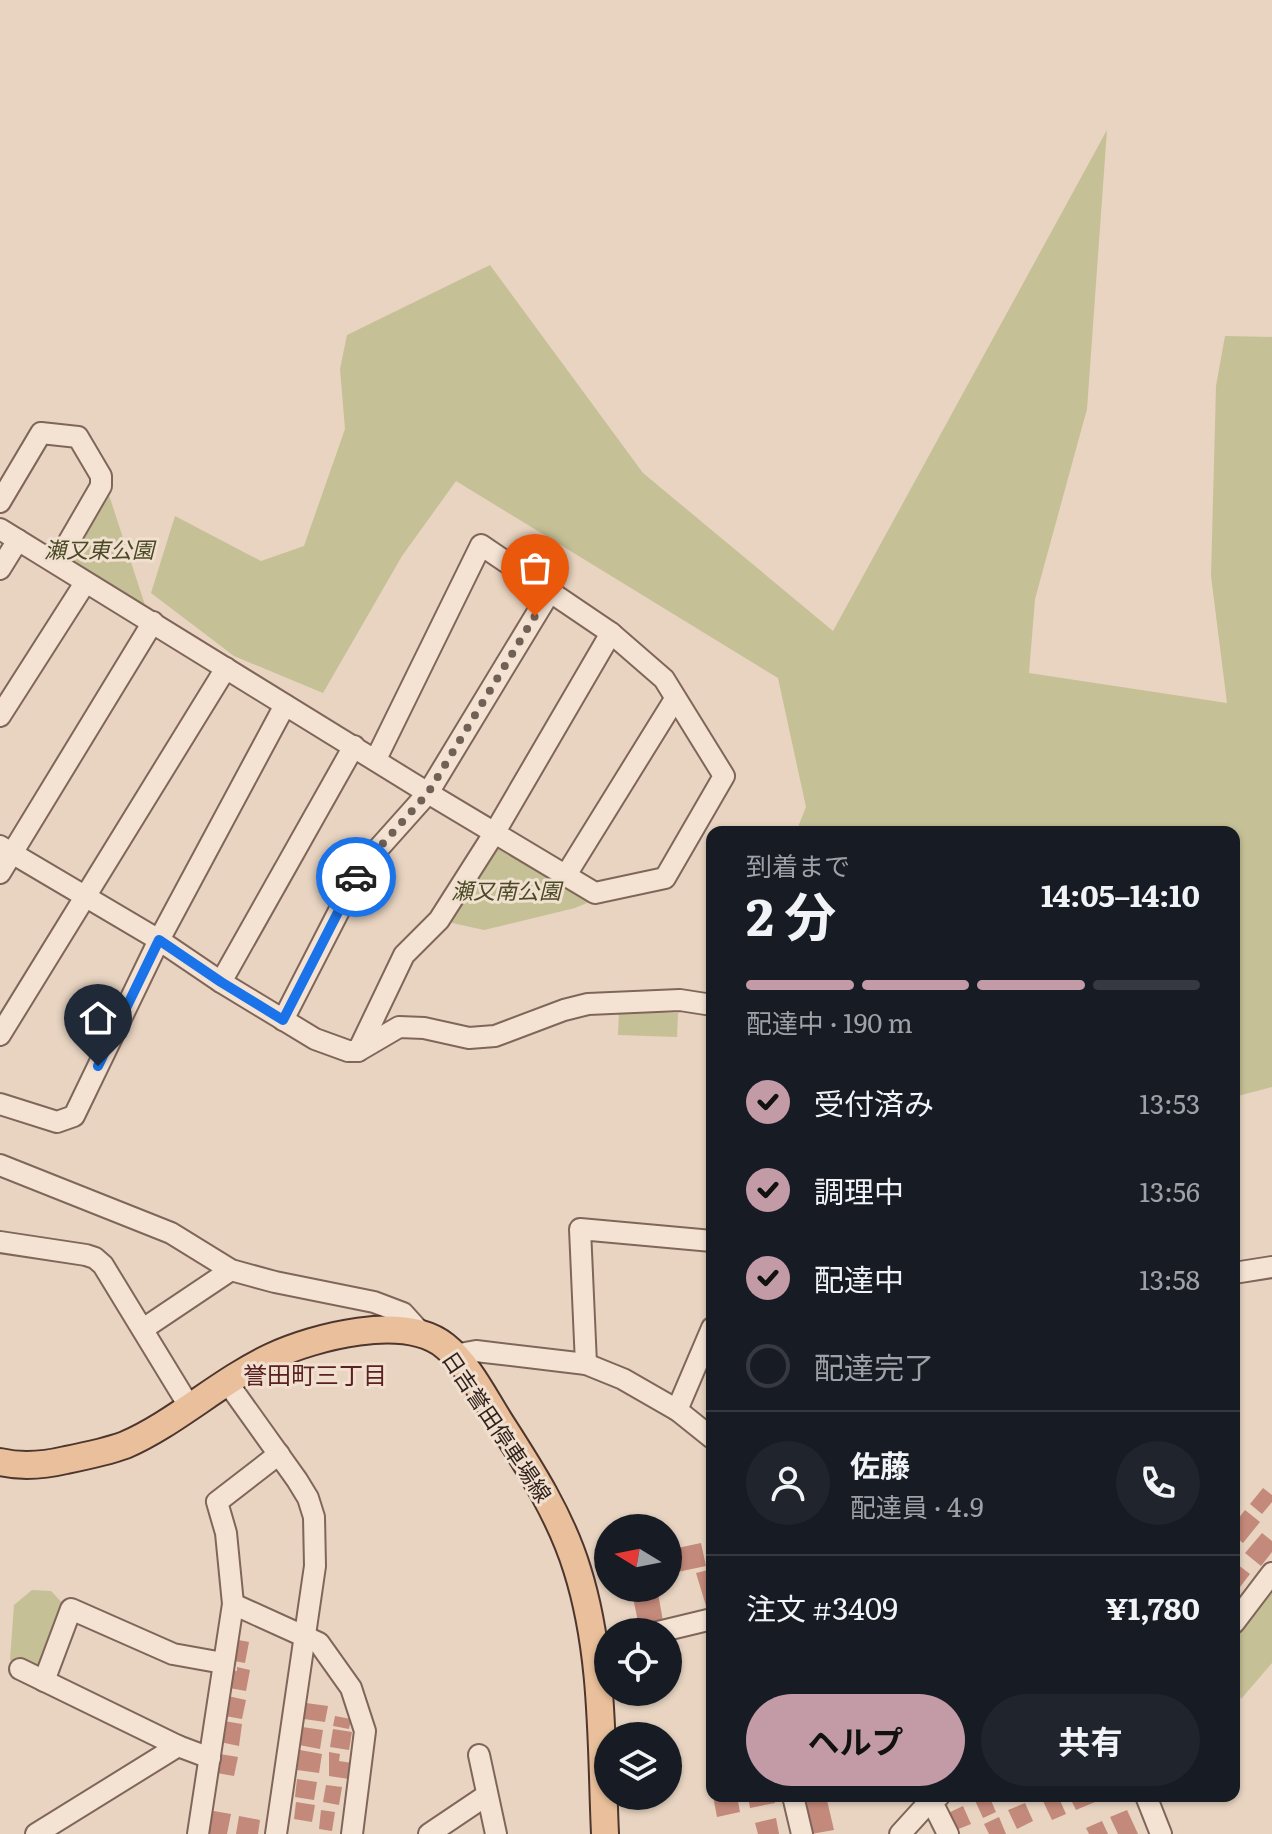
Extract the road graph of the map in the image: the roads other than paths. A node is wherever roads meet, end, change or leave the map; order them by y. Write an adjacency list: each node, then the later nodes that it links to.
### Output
1 (0, 502): 4 (street)
2 (0, 529): 3 (street)
3 (18, 540): 4 (street); 5 (street)
4 (57, 562): 6 (street)
5 (0, 569)
6 (85, 583): 8 (street); 13 (street)
7 (551, 590): 9 (street); 15 (street); 16 (street)
8 (153, 622): 10 (street); 18 (street)
9 (611, 633): 11 (street); 17 (street)
10 (226, 668): 12 (street); 21 (street)
11 (675, 699): 20 (street); 20 (street)
12 (285, 705): 14 (street); 22 (street)
13 (0, 716)
14 (354, 746): 15 (street); 23 (street)
15 (376, 759): 16 (street)
16 (428, 793): 17 (street); 25 (street)
17 (495, 832): 20 (street); 27 (street)
18 (6, 850): 19 (street); 21 (street)
19 (0, 873)
20 (566, 875)
21 (85, 896): 22 (street); 26 (street)
22 (159, 940): 23 (street); 28 (street)
23 (221, 982): 25 (street)
24 (706, 1004): 27 (street)
25 (283, 1020): 27 (street)
26 (0, 1035)
27 (358, 1051)
28 (0, 1104)
29 (0, 1165): 33 (street)
30 (706, 1240): 39 (street)
31 (0, 1242): 35 (street)
32 (1272, 1267): 34 (street)
33 (231, 1270): 35 (street); 36 (street)
34 (1240, 1272)
35 (143, 1329): 41 (street)
36 (422, 1334): 38 (main road, 日吉誉田停車場線); 40 (main road, 日吉誉田停車場線)
37 (706, 1342): 42 (street)
38 (454, 1355): 39 (street); 50 (main road, 日吉誉田停車場線)
39 (586, 1364): 42 (street)
40 (227, 1382): 41 (main road, 日吉誉田停車場線); 44 (street)
41 (189, 1406): 45 (main road, 日吉誉田停車場線)
42 (677, 1410): 43 (street)
43 (706, 1433)
44 (279, 1454): 47 (street); 52 (street)
45 (1, 1463)
46 (1272, 1573): 48 (street)
47 (233, 1604): 52 (street); 53 (street)
48 (1240, 1611)
49 (706, 1620): 51 (street)
50 (594, 1624)
51 (682, 1626)
52 (305, 1638): 67 (street); 68 (street)
53 (223, 1663): 55 (street); 59 (street)
54 (20, 1669): 55 (street)
55 (44, 1681): 57 (street)
56 (602, 1706): 71 (main road, 日吉誉田停車場線)
57 (178, 1746): 59 (street); 65 (street)
58 (479, 1755): 60 (street)
59 (210, 1758): 66 (street)
60 (487, 1795): 69 (street); 70 (street)
61 (794, 1802): 72 (street)
62 (929, 1802): 73 (street)
63 (935, 1802): 74 (street)
64 (1148, 1802): 75 (street)
65 (36, 1834)
66 (198, 1834)
67 (276, 1834)
68 (352, 1834)
69 (429, 1834)
70 (496, 1834)
71 (605, 1834)
72 (802, 1834)
73 (900, 1834)
74 (948, 1834)
75 (1161, 1834)

